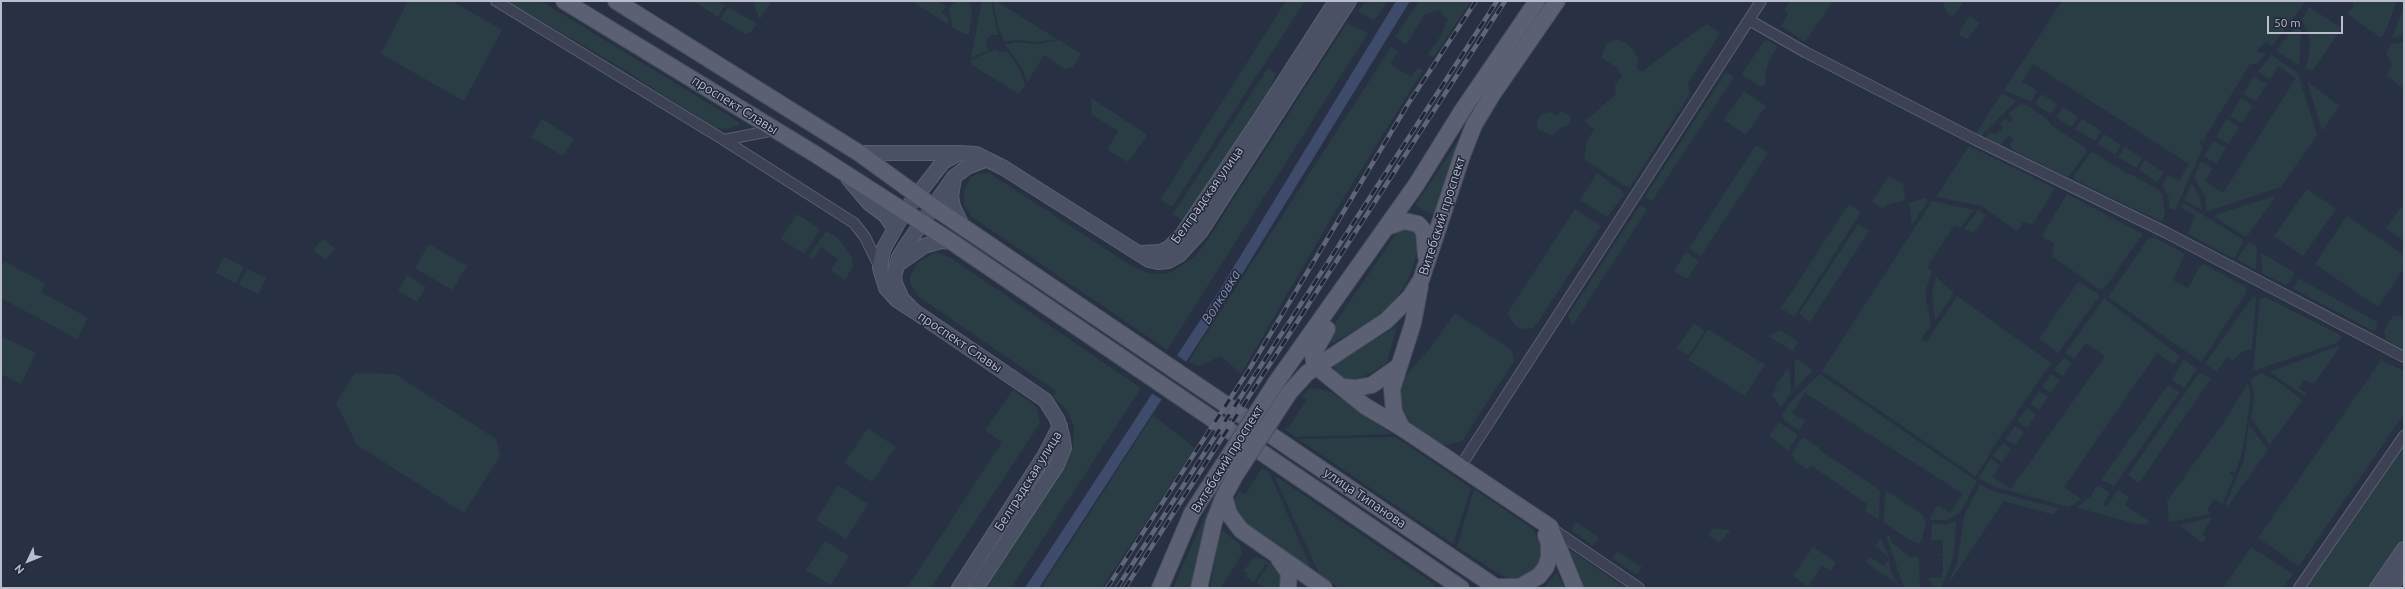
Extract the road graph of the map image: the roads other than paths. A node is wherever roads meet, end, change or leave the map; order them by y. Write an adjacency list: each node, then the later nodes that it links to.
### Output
1 (496, 1): 11 (street)
2 (564, 1): 10 (main road, проспект Славы)
3 (616, 1): 12 (main road, проспект Славы)
4 (1336, 1): 26 (street, Белградская улица)
5 (1349, 1): 26 (street, Белградская улица)
6 (1537, 1): 22 (main road, Витебский проспект)
7 (1557, 1): 29 (main road, Витебский проспект)
8 (1761, 1): 9 (street)
9 (1749, 20): 32 (street); 41 (street)
10 (774, 130): 11 (street); 15 (main road, проспект Славы)
11 (724, 140): 28 (street)
12 (859, 153): 13 (street); 17 (main road, проспект Славы)
13 (959, 153): 14 (street); 17 (street)
14 (985, 160): 16 (street, проспект Славы); 26 (street)
15 (844, 173): 19 (main road, проспект Славы); 23 (street)
16 (954, 177): 18 (street, проспект Славы); 21 (street)
17 (918, 196): 18 (main road, проспект Славы); 19 (street)
18 (932, 206): 20 (street, проспект Славы); 21 (main road, проспект Славы)
19 (904, 212): 20 (main road, проспект Славы); 23 (street)
20 (921, 223): 24 (main road, проспект Славы); 27 (street, проспект Славы)
21 (963, 227): 36 (main road, проспект Славы)
22 (1387, 227): 29 (main road); 30 (main road, Витебский проспект)
23 (894, 228): 25 (street)
24 (952, 242): 27 (street); 37 (main road, проспект Славы)
25 (883, 250): 27 (street); 28 (street)
26 (1137, 254)
27 (898, 261): 31 (street, проспект Славы)
28 (880, 268): 31 (street)
29 (1424, 273): 33 (main road, Витебский проспект); 34 (main road)
30 (1348, 282): 33 (main road); 49 (main road, Витебский проспект, bridge)
31 (914, 311): 38 (street, проспект Славы)
32 (2404, 357)
33 (1316, 366): 35 (main road); 42 (main road, Витебский проспект, bridge)
34 (1399, 366): 35 (main road); 39 (main road)
35 (1342, 387): 39 (main road)
36 (1233, 408): 54 (main road, улица Типанова)
37 (1222, 425): 53 (main road, улица Типанова)
38 (1060, 426): 47 (street, Белградская улица); 48 (street, Белградская улица)
39 (1402, 428): 41 (main road)
40 (2404, 436): 57 (street)
41 (1460, 467): 43 (main road)
42 (1224, 496): 45 (main road); 50 (main road, Витебский проспект)
43 (1543, 524): 54 (main road); 55 (main road); 56 (street)
44 (2404, 549): 58 (street)
45 (1271, 551): 51 (main road); 52 (main road)
46 (2404, 568): 59 (street)
47 (959, 588)
48 (976, 588)
49 (1160, 588)
50 (1199, 588)
51 (1288, 588)
52 (1324, 588)
53 (1461, 588)
54 (1496, 588)
55 (1574, 588)
56 (1639, 588)
57 (2299, 588)
58 (2377, 588)
59 (2390, 588)

